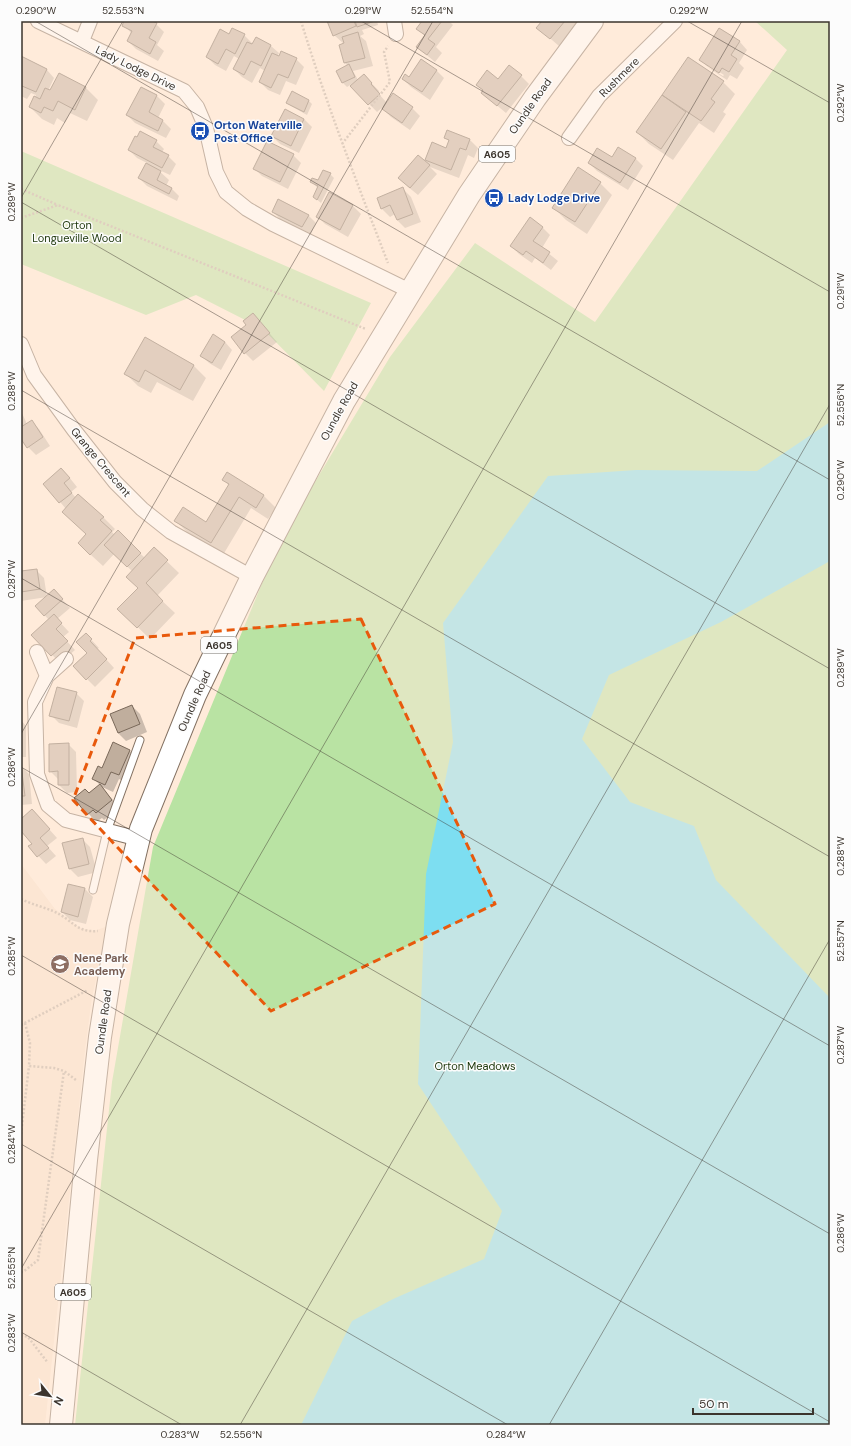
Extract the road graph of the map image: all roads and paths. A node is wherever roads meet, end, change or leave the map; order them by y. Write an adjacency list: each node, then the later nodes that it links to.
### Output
1 (38, 21): 7 (street, Lady Lodge Drive)
2 (90, 21): 7 (street)
3 (301, 21): 9 (path)
4 (592, 21): 13 (main road, Oundle Road / A605)
5 (675, 21): 8 (street, Rushmere)
6 (395, 28): 9 (path)
7 (82, 41): 13 (street, Lady Lodge Drive)
8 (569, 138)
9 (342, 144): 13 (path)
10 (21, 190): 11 (path)
11 (58, 205): 12 (path); 14 (path)
12 (21, 218)
13 (403, 287): 14 (main road, Oundle Road / A605)
14 (383, 336): 16 (main road, Oundle Road / A605)
15 (21, 344): 16 (street, Grange Crescent)
16 (252, 577): 22 (main road, Oundle Road / A605)
17 (37, 652): 19 (street)
18 (66, 660): 19 (street)
19 (47, 676): 21 (street)
20 (140, 740): 21 (lane)
21 (107, 831): 22 (street); 23 (lane)
22 (139, 839): 32 (main road, Oundle Road / A605)
23 (93, 890)
24 (93, 987): 25 (path)
25 (25, 1023): 26 (path); 27 (path)
26 (21, 1025)
27 (29, 1066): 28 (path); 30 (path)
28 (64, 1071): 29 (path); 31 (path)
29 (77, 1081)
30 (21, 1134)
31 (21, 1272)
32 (61, 1425)

